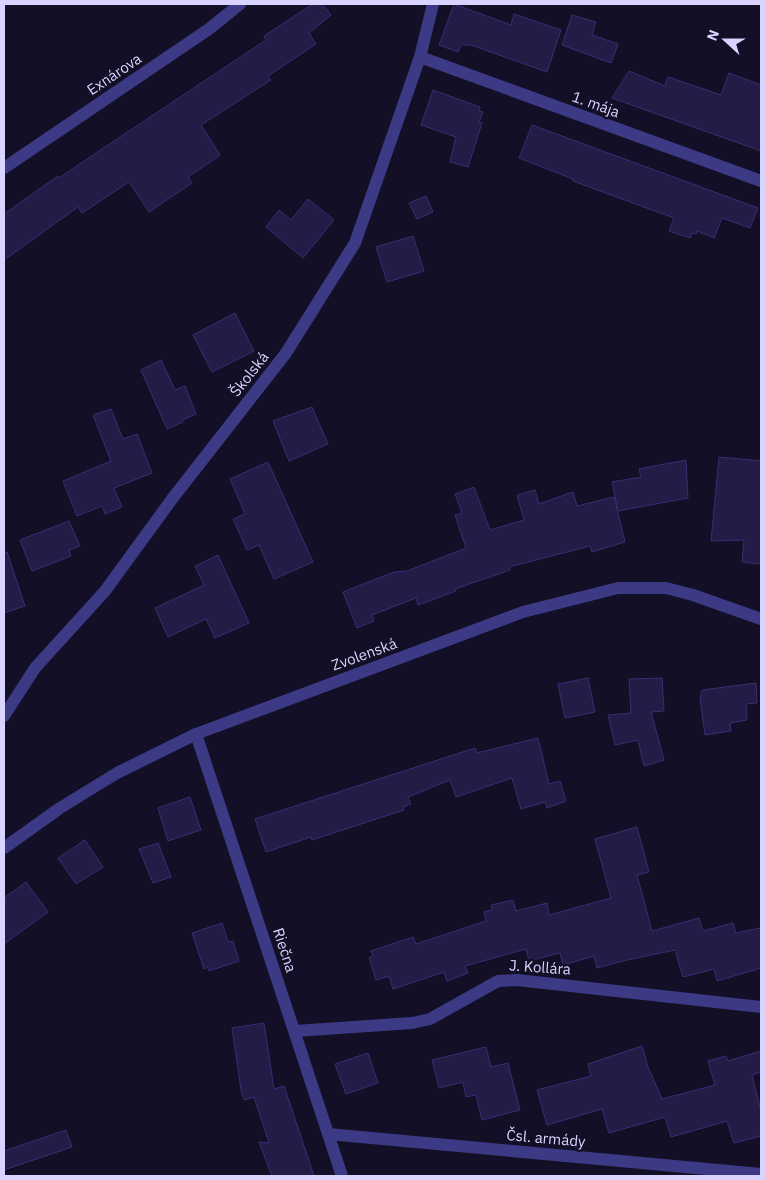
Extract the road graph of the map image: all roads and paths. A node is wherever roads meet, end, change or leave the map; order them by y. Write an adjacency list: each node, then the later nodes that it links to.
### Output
1 (240, 4): 4 (street, Exnárova)
2 (433, 4): 3 (street, Školská)
3 (420, 57): 5 (street, 1. mája); 7 (street, Školská)
4 (4, 168)
5 (761, 181)
6 (761, 619): 8 (street, Zvolenská)
7 (4, 716)
8 (196, 734): 9 (street, Zvolenská); 11 (street, Riečna)
9 (4, 848)
10 (761, 1007): 11 (street, J. Kollára)
11 (295, 1031): 12 (street, Riečna)
12 (328, 1134): 13 (street, Čsl. armády); 14 (street, Riečna)
13 (761, 1174)
14 (342, 1176)

